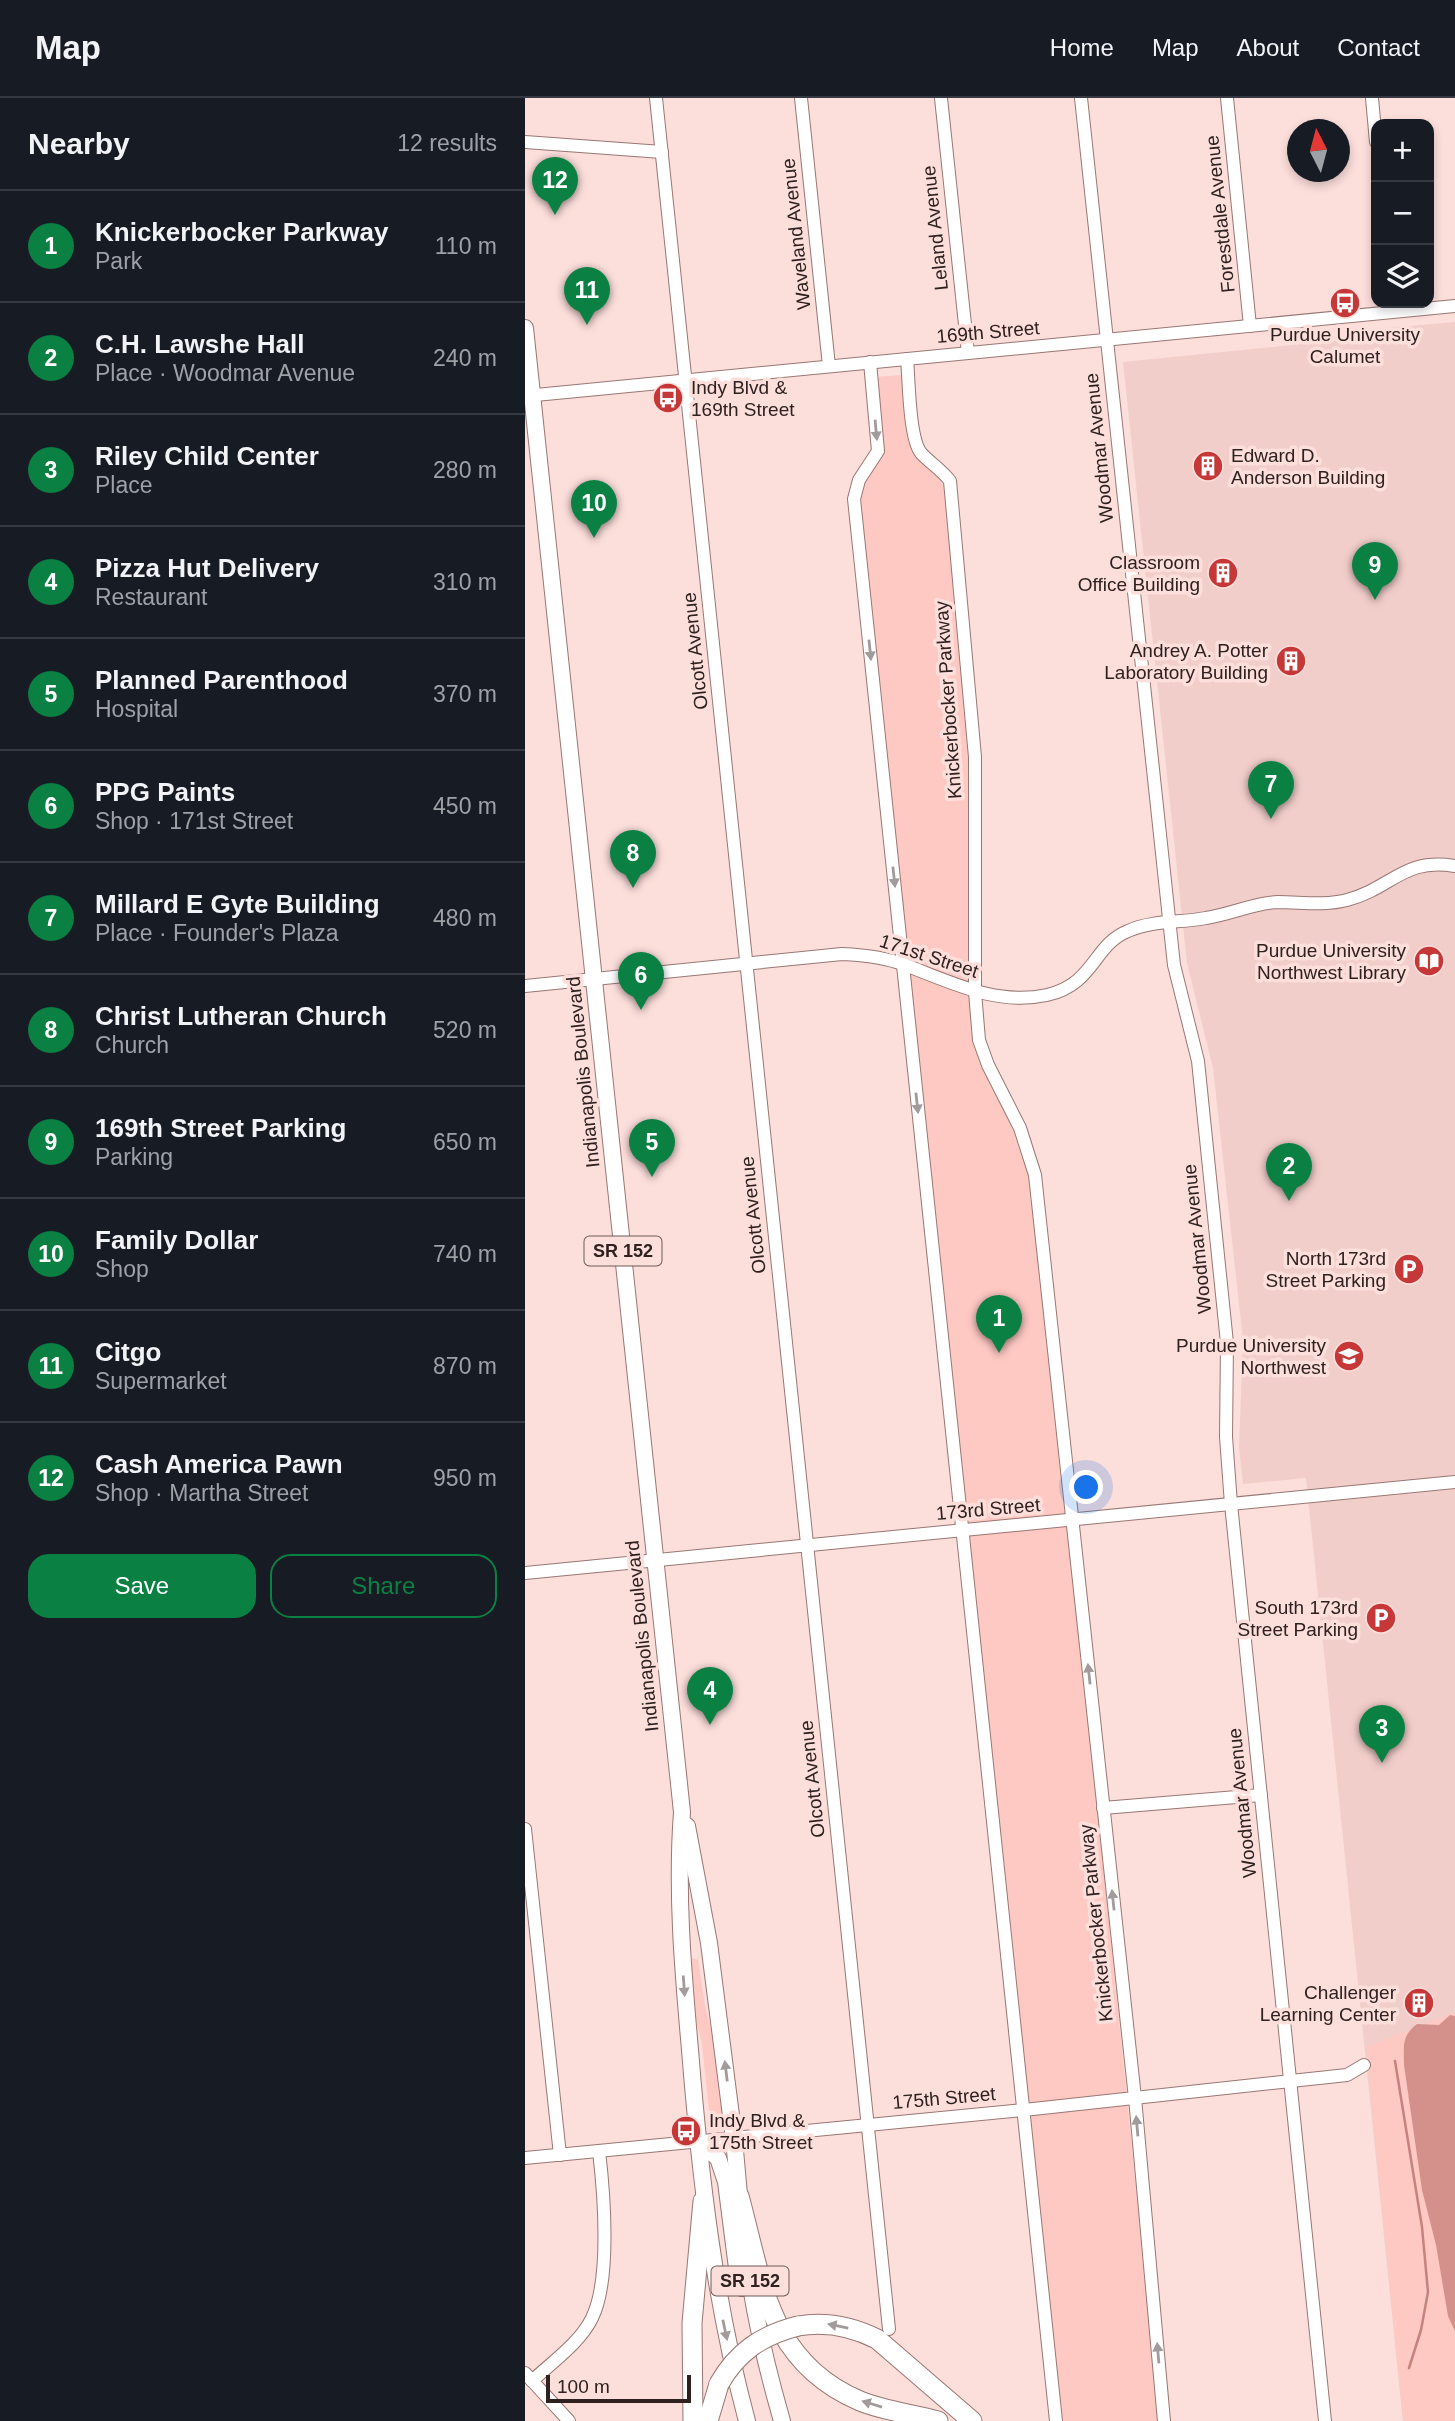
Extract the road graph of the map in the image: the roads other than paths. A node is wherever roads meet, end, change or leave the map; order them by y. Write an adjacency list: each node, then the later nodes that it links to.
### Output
1 (656, 98): 9 (street, Olcott Avenue)
2 (801, 98): 19 (street, Waveland Avenue)
3 (941, 98): 16 (street, Leland Avenue)
4 (1081, 98): 15 (street, Woodmar Avenue)
5 (1227, 98): 13 (street, Forestdale Avenue)
6 (1372, 98): 7 (street)
7 (1374, 119)
8 (525, 142): 9 (street)
9 (662, 152): 20 (street, Olcott Avenue)
10 (1434, 306): 11 (street, 169th Street)
11 (1455, 306)
12 (1385, 308): 13 (street, 169th Street)
13 (1250, 326): 15 (street, 169th Street)
14 (525, 328): 21 (main road, Indianapolis Boulevard / SR 152)
15 (1106, 340): 16 (street, 169th Street); 23 (street, Woodmar Avenue)
16 (968, 353): 17 (street, 169th Street)
17 (907, 359): 18 (street, 169th Street); 28 (street, Knickerbocker Parkway)
18 (870, 362): 19 (street, 169th Street); 25 (street, one-way to 25)
19 (829, 366): 20 (street, 169th Street)
20 (685, 380): 21 (street, 169th Street); 24 (street, Olcott Avenue)
21 (529, 395): 26 (main road, Indianapolis Boulevard / SR 152)
22 (1455, 866): 23 (street, 171st Street)
23 (1170, 922): 28 (street, 171st Street); 30 (street, Woodmar Avenue)
24 (746, 964): 25 (street, 171st Street); 26 (street, 171st Street); 33 (street, Olcott Avenue)
25 (902, 964): 28 (street, 171st Street); 32 (street, one-way to 32)
26 (595, 980): 27 (street, 171st Street); 34 (main road, Indianapolis Boulevard / SR 152)
27 (525, 986)
28 (975, 992): 31 (street, Knickerbocker Parkway)
29 (1455, 1482): 30 (street, 173rd Street)
30 (1231, 1504): 31 (street, 173rd Street); 36 (street, Woodmar Avenue)
31 (1072, 1520): 32 (street, 173rd Street); 37 (street, Knickerbocker Parkway, one-way to 31)
32 (963, 1531): 33 (street, 173rd Street); 47 (street)
33 (807, 1545): 34 (street, 173rd Street); 48 (street, Olcott Avenue)
34 (656, 1560): 35 (street, 173rd Street); 38 (main road, Indianapolis Boulevard / SR 152)
35 (525, 1573)
36 (1261, 1795): 37 (street); 45 (street, Woodmar Avenue)
37 (1103, 1808): 46 (street, Knickerbocker Parkway, one-way to 37)
38 (683, 1812): 40 (main road, Indianapolis Boulevard / SR 152); 41 (main road, Indianapolis Boulevard / SR 152)
39 (525, 1829): 52 (street)
40 (700, 1891): 41 (main road); 42 (main road, Indianapolis Boulevard / SR 152)
41 (679, 1894): 43 (main road, Indianapolis Boulevard / SR 152)
42 (709, 1943): 43 (main road); 49 (main road, Indianapolis Boulevard / SR 152, one-way to 42)
43 (682, 1946): 50 (main road, Indianapolis Boulevard / SR 152, one-way to 50)
44 (1364, 2065): 45 (street, 175th Street)
45 (1291, 2081): 46 (street, 175th Street); 68 (street, Woodmar Avenue)
46 (1135, 2098): 47 (street, 175th Street); 67 (street, Knickerbocker Parkway, one-way to 46)
47 (1024, 2110): 48 (street, 175th Street); 66 (street)
48 (868, 2125): 49 (street, 175th Street); 56 (street, Olcott Avenue)
49 (734, 2139): 50 (street, 175th Street); 54 (main road, Indianapolis Boulevard / SR 152)
50 (698, 2142): 51 (street, 175th Street); 55 (main road, Indianapolis Boulevard / SR 152); 57 (main road)
51 (599, 2151): 52 (street, 175th Street); 58 (street)
52 (559, 2155): 53 (street, 175th Street)
53 (525, 2158)
54 (739, 2196): 57 (main road, Indianapolis Boulevard / SR 152); 64 (highway, one-way to 54)
55 (703, 2200): 60 (highway); 62 (main road, Indianapolis Boulevard / SR 152, one-way to 62)
56 (889, 2329)
57 (769, 2375): 63 (main road, Indianapolis Boulevard / SR 152)
58 (529, 2377): 59 (street)
59 (569, 2421)
60 (693, 2421)
61 (708, 2421): 65 (highway, one-way to 61, bridge)
62 (747, 2421)
63 (782, 2421)
64 (938, 2421)
65 (972, 2421)
66 (1056, 2421)
67 (1164, 2421)
68 (1325, 2421)

